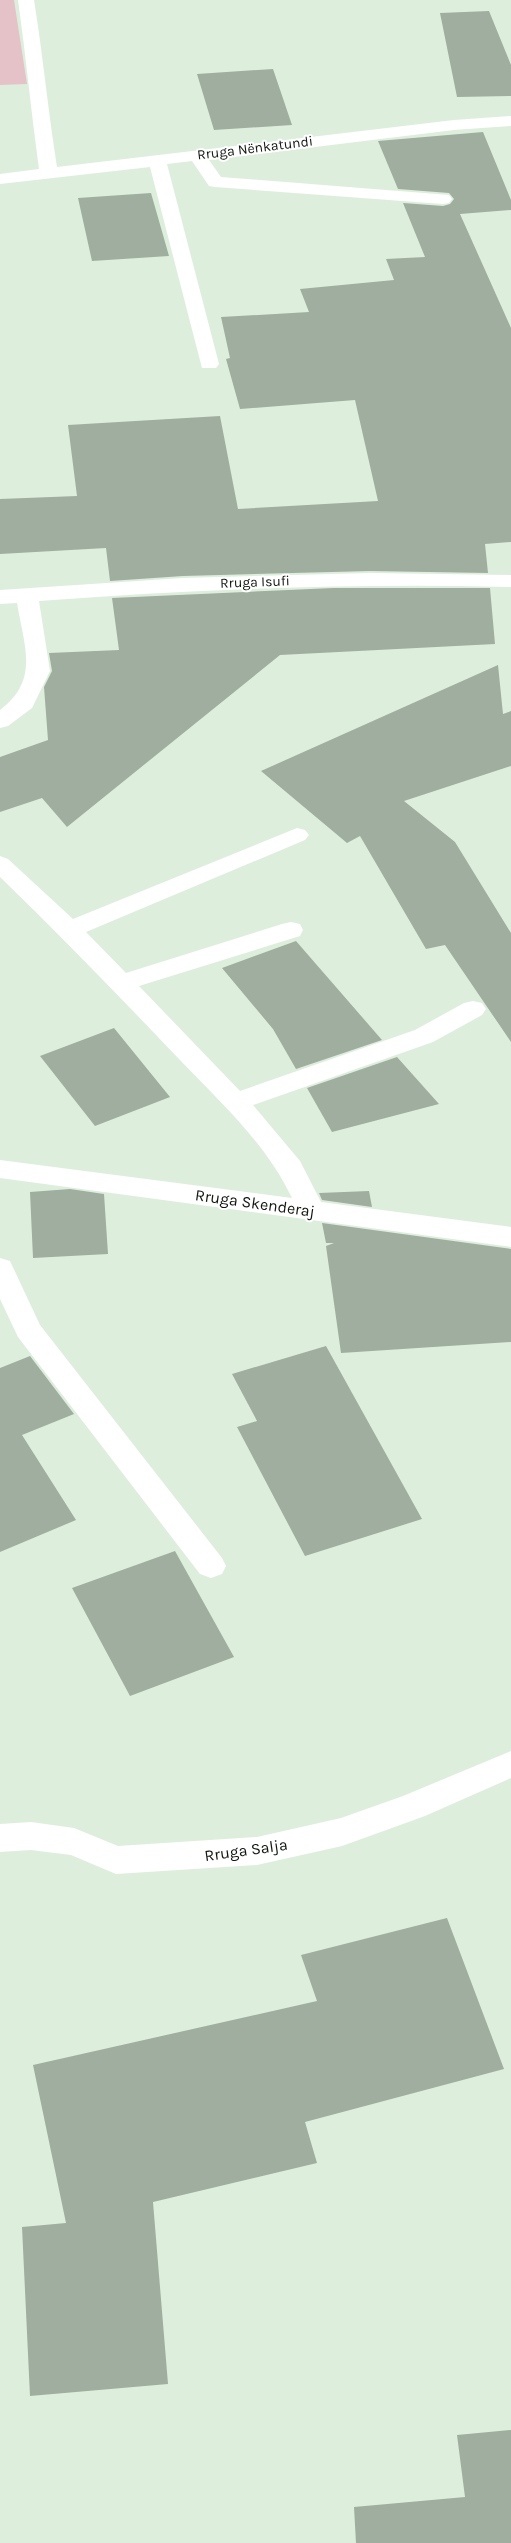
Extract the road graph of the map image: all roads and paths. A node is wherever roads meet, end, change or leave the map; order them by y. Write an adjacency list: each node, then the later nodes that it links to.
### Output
1 (26, 0): 5 (street)
2 (511, 121): 3 (street, Rruga Nënkatundi)
3 (197, 155): 4 (street, Rruga Nënkatundi); 7 (street)
4 (157, 160): 5 (street, Rruga Nënkatundi); 8 (street)
5 (49, 173): 6 (street, Rruga Nënkatundi)
6 (0, 179)
7 (443, 199)
8 (209, 364)
9 (511, 581): 10 (street, Rruga Isufi)
10 (27, 596): 11 (street, Rruga Isufi); 12 (street)
11 (0, 597)
12 (0, 721)
13 (297, 835): 15 (street)
14 (0, 864): 15 (street)
15 (69, 930): 17 (street)
16 (291, 930): 17 (street)
17 (122, 984): 19 (street)
18 (473, 1009): 19 (street)
19 (235, 1102): 21 (street)
20 (0, 1169): 21 (street, Rruga Skenderaj)
21 (312, 1210): 22 (street, Rruga Skenderaj)
22 (511, 1237)
23 (0, 1268): 24 (street)
24 (211, 1566)
25 (511, 1764): 26 (street, Rruga Salja)
26 (0, 1838)

